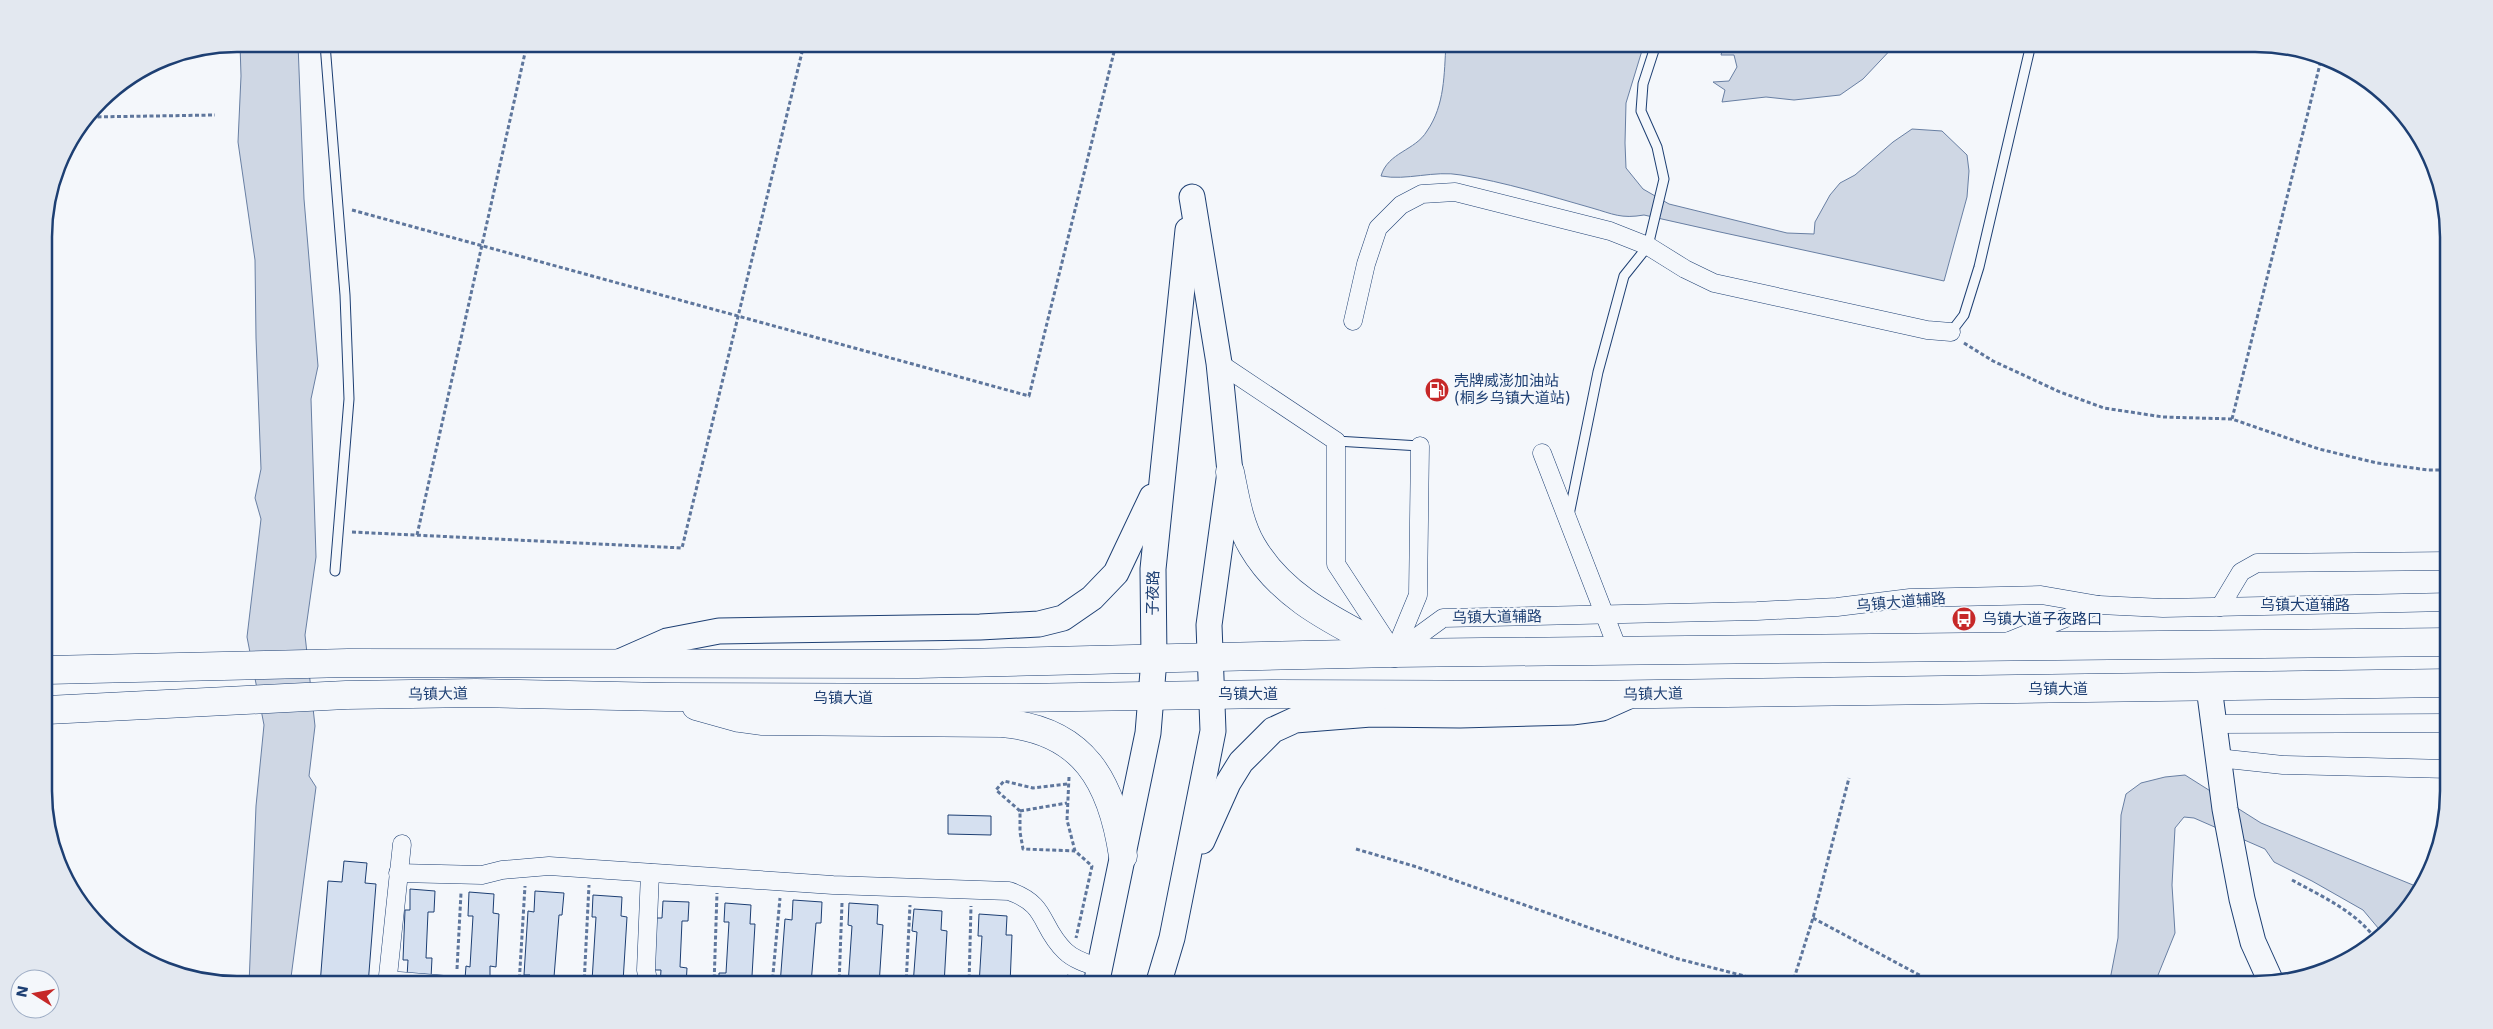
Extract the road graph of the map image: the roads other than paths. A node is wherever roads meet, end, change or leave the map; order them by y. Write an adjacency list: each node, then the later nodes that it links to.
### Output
1 (326, 52): 15 (lane)
2 (1653, 52): 4 (lane)
3 (2029, 52): 6 (lane)
4 (1648, 246): 5 (street); 6 (street); 13 (lane)
5 (1353, 321)
6 (1952, 332)
7 (1219, 363): 8 (street); 11 (main road); 12 (main road, 子夜路)
8 (1336, 441): 9 (lane); 24 (street)
9 (1420, 446): 24 (street)
10 (1542, 453): 13 (street)
11 (1230, 472): 24 (main road); 25 (main road)
12 (1162, 474): 26 (main road, 子夜路); 27 (main road)
13 (1568, 520): 19 (street)
14 (2440, 561): 18 (street)
15 (335, 571)
16 (2440, 602): 18 (street, 乌镇大道辅路)
17 (2099, 605): 18 (street, 乌镇大道辅路); 19 (street, 乌镇大道辅路); 21 (street)
18 (2220, 607)
19 (1605, 614): 23 (street); 24 (street, 乌镇大道辅路)
20 (2440, 642): 21 (main road, 乌镇大道)
21 (1991, 648): 22 (main road, 乌镇大道)
22 (1723, 651): 23 (main road, 乌镇大道); 31 (main road)
23 (1620, 652): 24 (main road, 乌镇大道)
24 (1394, 653): 25 (main road, 乌镇大道)
25 (1209, 656): 26 (main road, 乌镇大道); 33 (main road)
26 (1154, 659): 27 (main road, 乌镇大道); 34 (main road, 子夜路)
27 (618, 662): 28 (main road, 乌镇大道)
28 (52, 670)
29 (2440, 683): 30 (main road, 乌镇大道)
30 (2209, 687): 31 (main road, 乌镇大道); 38 (main road)
31 (1723, 693): 32 (main road, 乌镇大道)
32 (1632, 694): 33 (main road, 乌镇大道); 45 (main road)
33 (1214, 695): 34 (main road, 乌镇大道); 45 (main road)
34 (1152, 696): 35 (main road, 乌镇大道); 42 (main road, 子夜路)
35 (666, 697): 36 (main road, 乌镇大道); 42 (main road)
36 (52, 710)
37 (2440, 723): 38 (street)
38 (2214, 724): 39 (main road)
39 (2219, 762): 40 (street); 51 (main road)
40 (2440, 768)
41 (402, 844): 43 (street)
42 (1123, 856): 49 (main road, 子夜路)
43 (398, 873): 44 (street); 46 (street)
44 (650, 873): 47 (street); 48 (street)
45 (1183, 885): 50 (main road)
46 (388, 976)
47 (648, 976)
48 (1097, 976)
49 (1098, 976)
50 (1161, 976)
51 (2268, 976)

